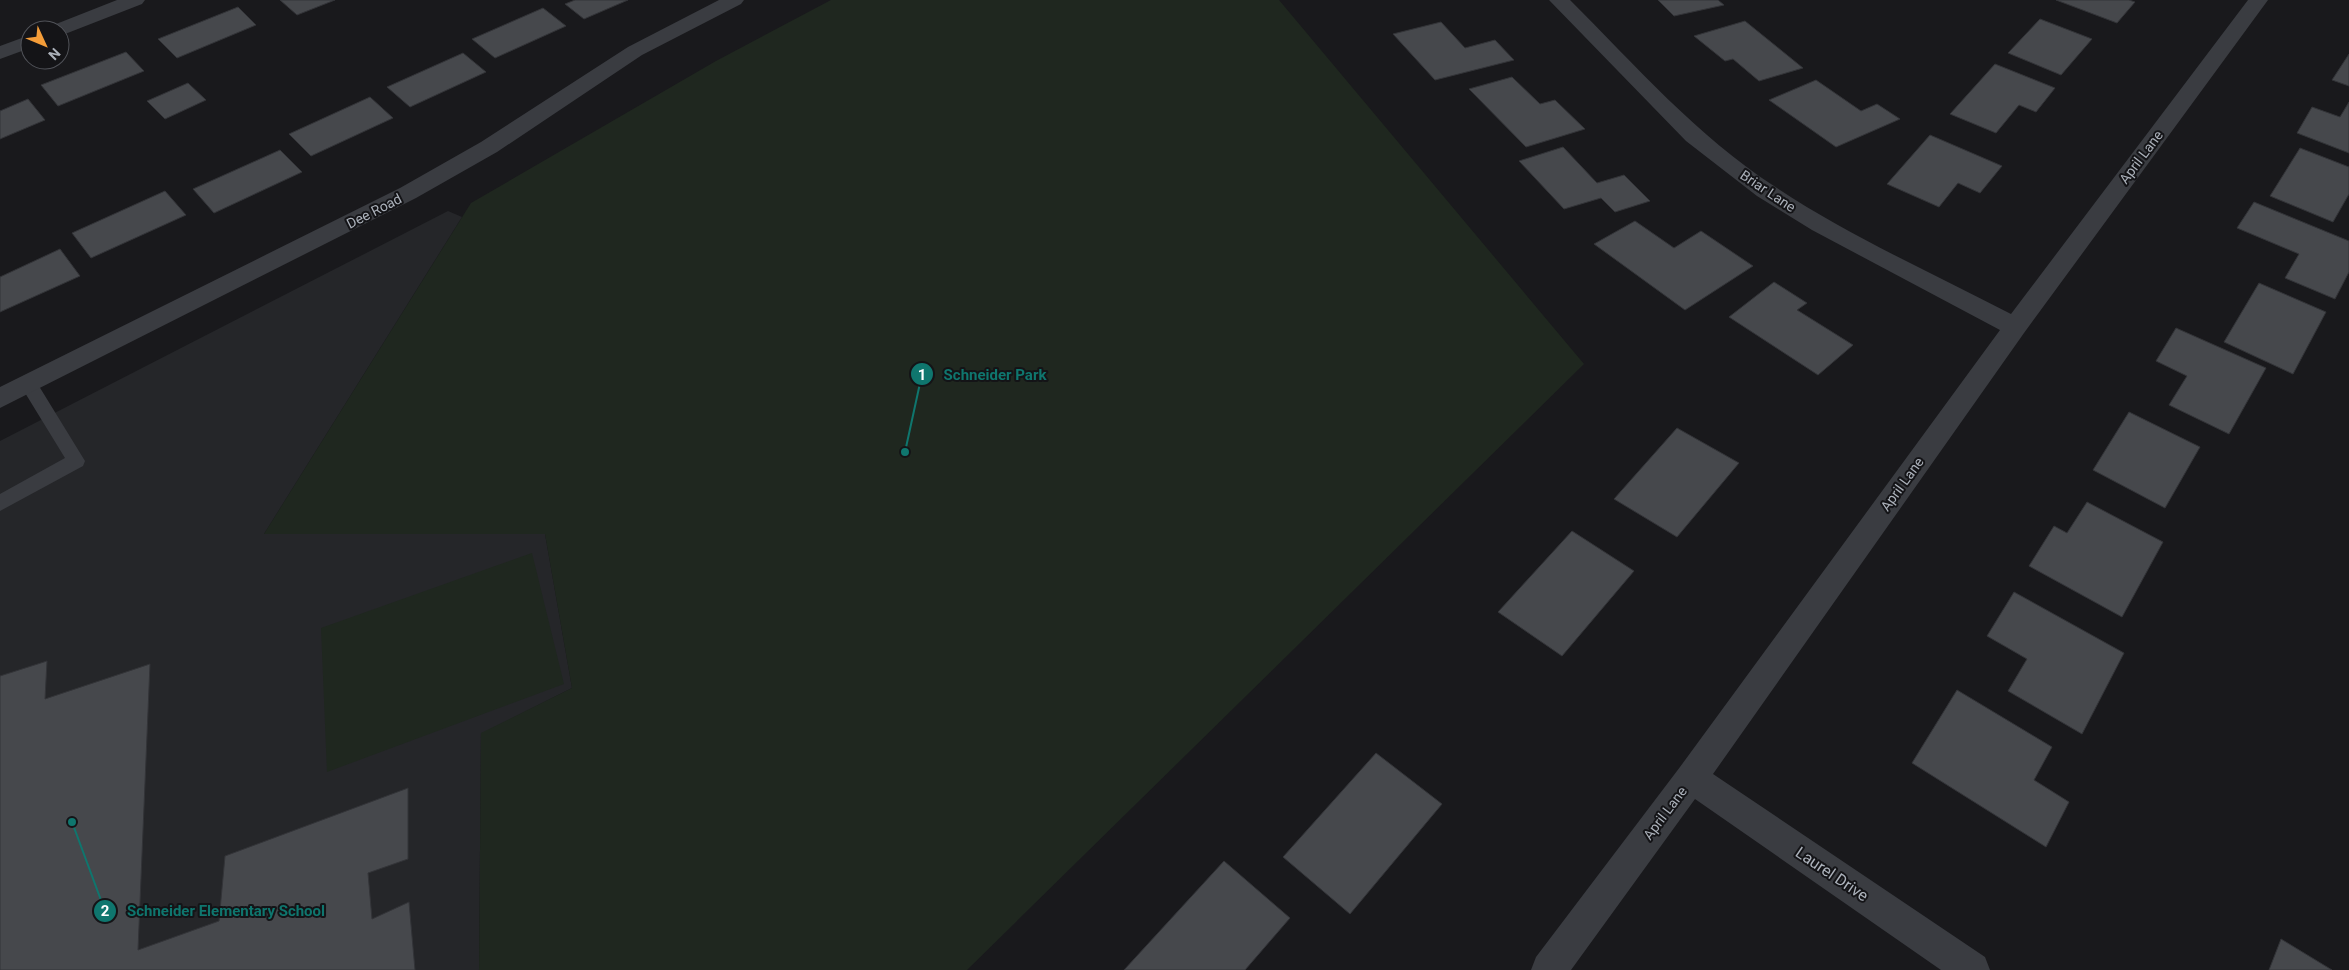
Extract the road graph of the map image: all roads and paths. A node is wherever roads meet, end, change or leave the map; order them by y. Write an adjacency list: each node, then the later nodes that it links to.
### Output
1 (134, 0): 5 (street)
2 (734, 0): 9 (street, Dee Road)
3 (1559, 0): 8 (street, Briar Lane)
4 (2258, 0): 8 (street, April Lane)
5 (70, 25)
6 (20, 45): 7 (street)
7 (0, 53)
8 (2015, 327): 12 (street, April Lane)
9 (28, 383): 10 (street, Dee Road); 11 (lane)
10 (0, 398)
11 (0, 503)
12 (1692, 778): 13 (street, April Lane); 14 (street, Laurel Drive)
13 (1549, 970)
14 (1972, 970)

